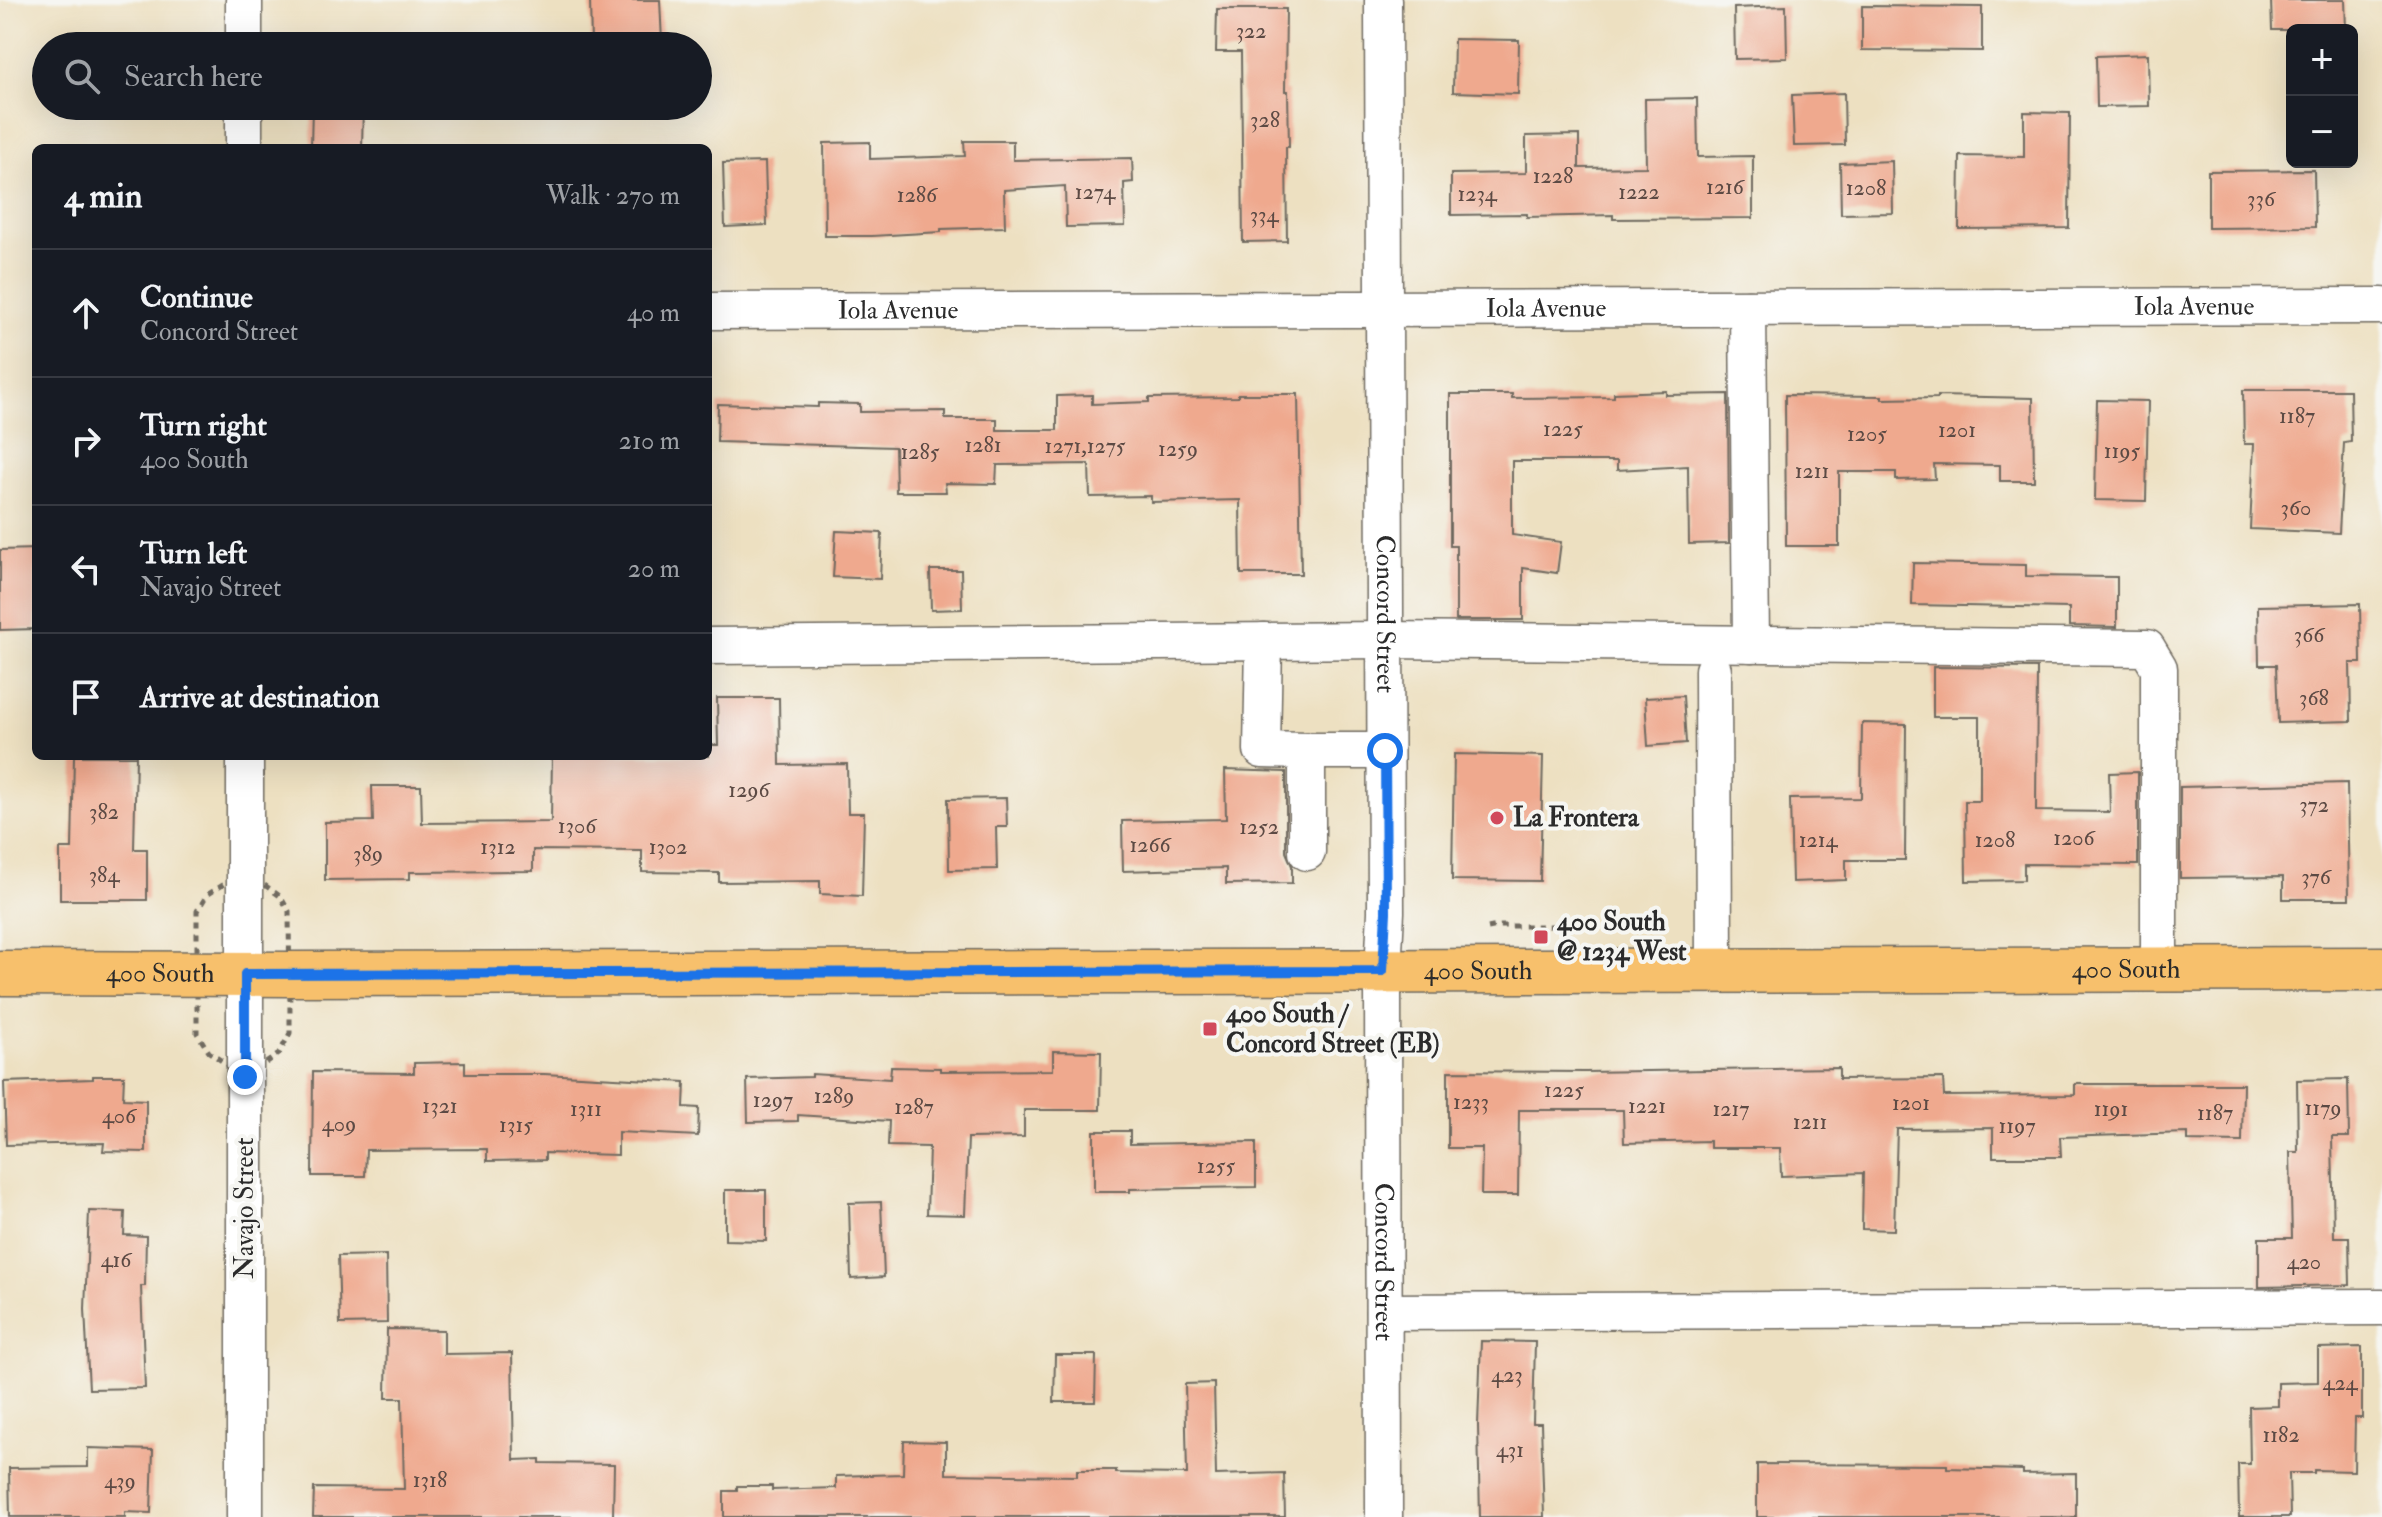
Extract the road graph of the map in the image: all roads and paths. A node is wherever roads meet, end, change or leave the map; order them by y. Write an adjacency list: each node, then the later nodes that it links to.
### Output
1 (244, 0): 3 (street)
2 (1383, 0): 8 (street, Concord Street)
3 (244, 32)
4 (244, 120): 5 (street)
5 (244, 144)
6 (2382, 306): 7 (street, Iola Avenue)
7 (1748, 308): 8 (street, Iola Avenue); 12 (street)
8 (1384, 309): 9 (street, Iola Avenue); 10 (street, Concord Street)
9 (712, 311)
10 (1385, 640): 11 (street); 12 (street); 16 (street, Concord Street)
11 (1264, 641): 13 (street); 15 (street)
12 (1751, 644): 23 (street)
13 (712, 646)
14 (1713, 670): 25 (street)
15 (1307, 751): 16 (street); 18 (street)
16 (1385, 751): 26 (street, Concord Street)
17 (245, 760): 28 (street, Navajo Street)
18 (1307, 852)
19 (197, 911): 21 (path)
20 (289, 911): 22 (path)
21 (197, 931)
22 (289, 932)
23 (2159, 969): 24 (main road, 400 South); 25 (main road, 400 South)
24 (2382, 969)
25 (1714, 970): 26 (main road, 400 South)
26 (1383, 971): 28 (main road, 400 South); 34 (street, Concord Street)
27 (0, 973): 28 (main road, 400 South)
28 (245, 974): 35 (street, Navajo Street)
29 (197, 1012): 31 (path)
30 (290, 1015): 32 (path)
31 (197, 1033)
32 (290, 1033)
33 (2382, 1307): 34 (street)
34 (1384, 1312): 36 (street, Concord Street)
35 (245, 1517)
36 (1384, 1517)

